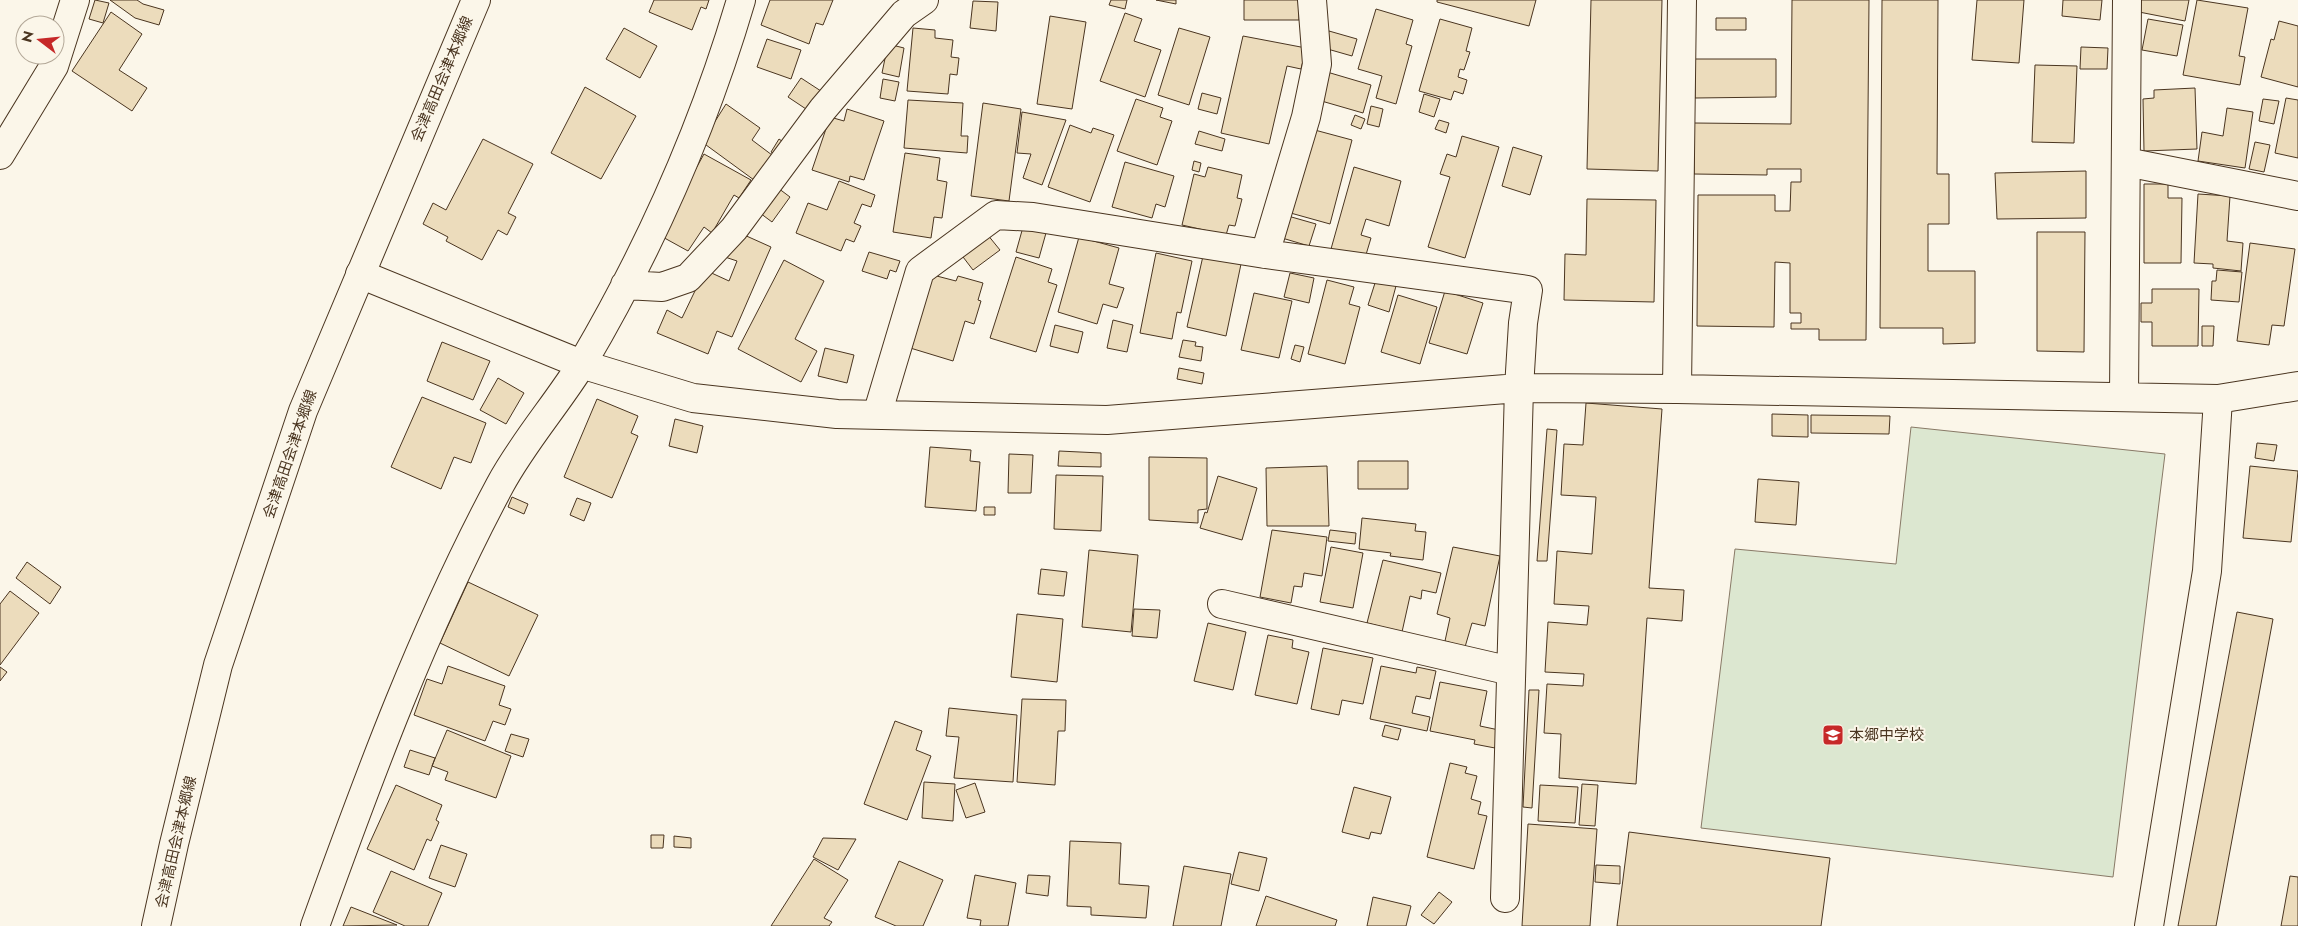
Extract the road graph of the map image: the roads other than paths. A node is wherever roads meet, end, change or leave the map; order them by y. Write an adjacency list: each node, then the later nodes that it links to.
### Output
1 (75, 0): 8 (street)
2 (476, 0): 12 (street, 会津高田会津本郷線)
3 (741, 0): 13 (street)
4 (924, 0): 13 (street)
5 (1312, 0): 11 (street)
6 (1682, 0): 17 (street)
7 (2127, 0): 9 (street)
8 (0, 155)
9 (2126, 162): 10 (street); 18 (street)
10 (2298, 196)
11 (1265, 254): 16 (street); 20 (street)
12 (360, 274): 14 (street); 24 (street, 会津高田会津本郷線)
13 (626, 285): 14 (street)
14 (581, 364): 20 (street); 25 (street)
15 (2298, 386): 19 (street)
16 (1519, 388): 17 (street); 20 (street); 22 (street)
17 (1677, 388): 18 (street)
18 (2124, 396): 19 (street)
19 (2218, 399): 26 (street)
20 (877, 415)
21 (1222, 604): 22 (street)
22 (1511, 671): 23 (street)
23 (1505, 898)
24 (156, 926)
25 (315, 926)
26 (2149, 926)

